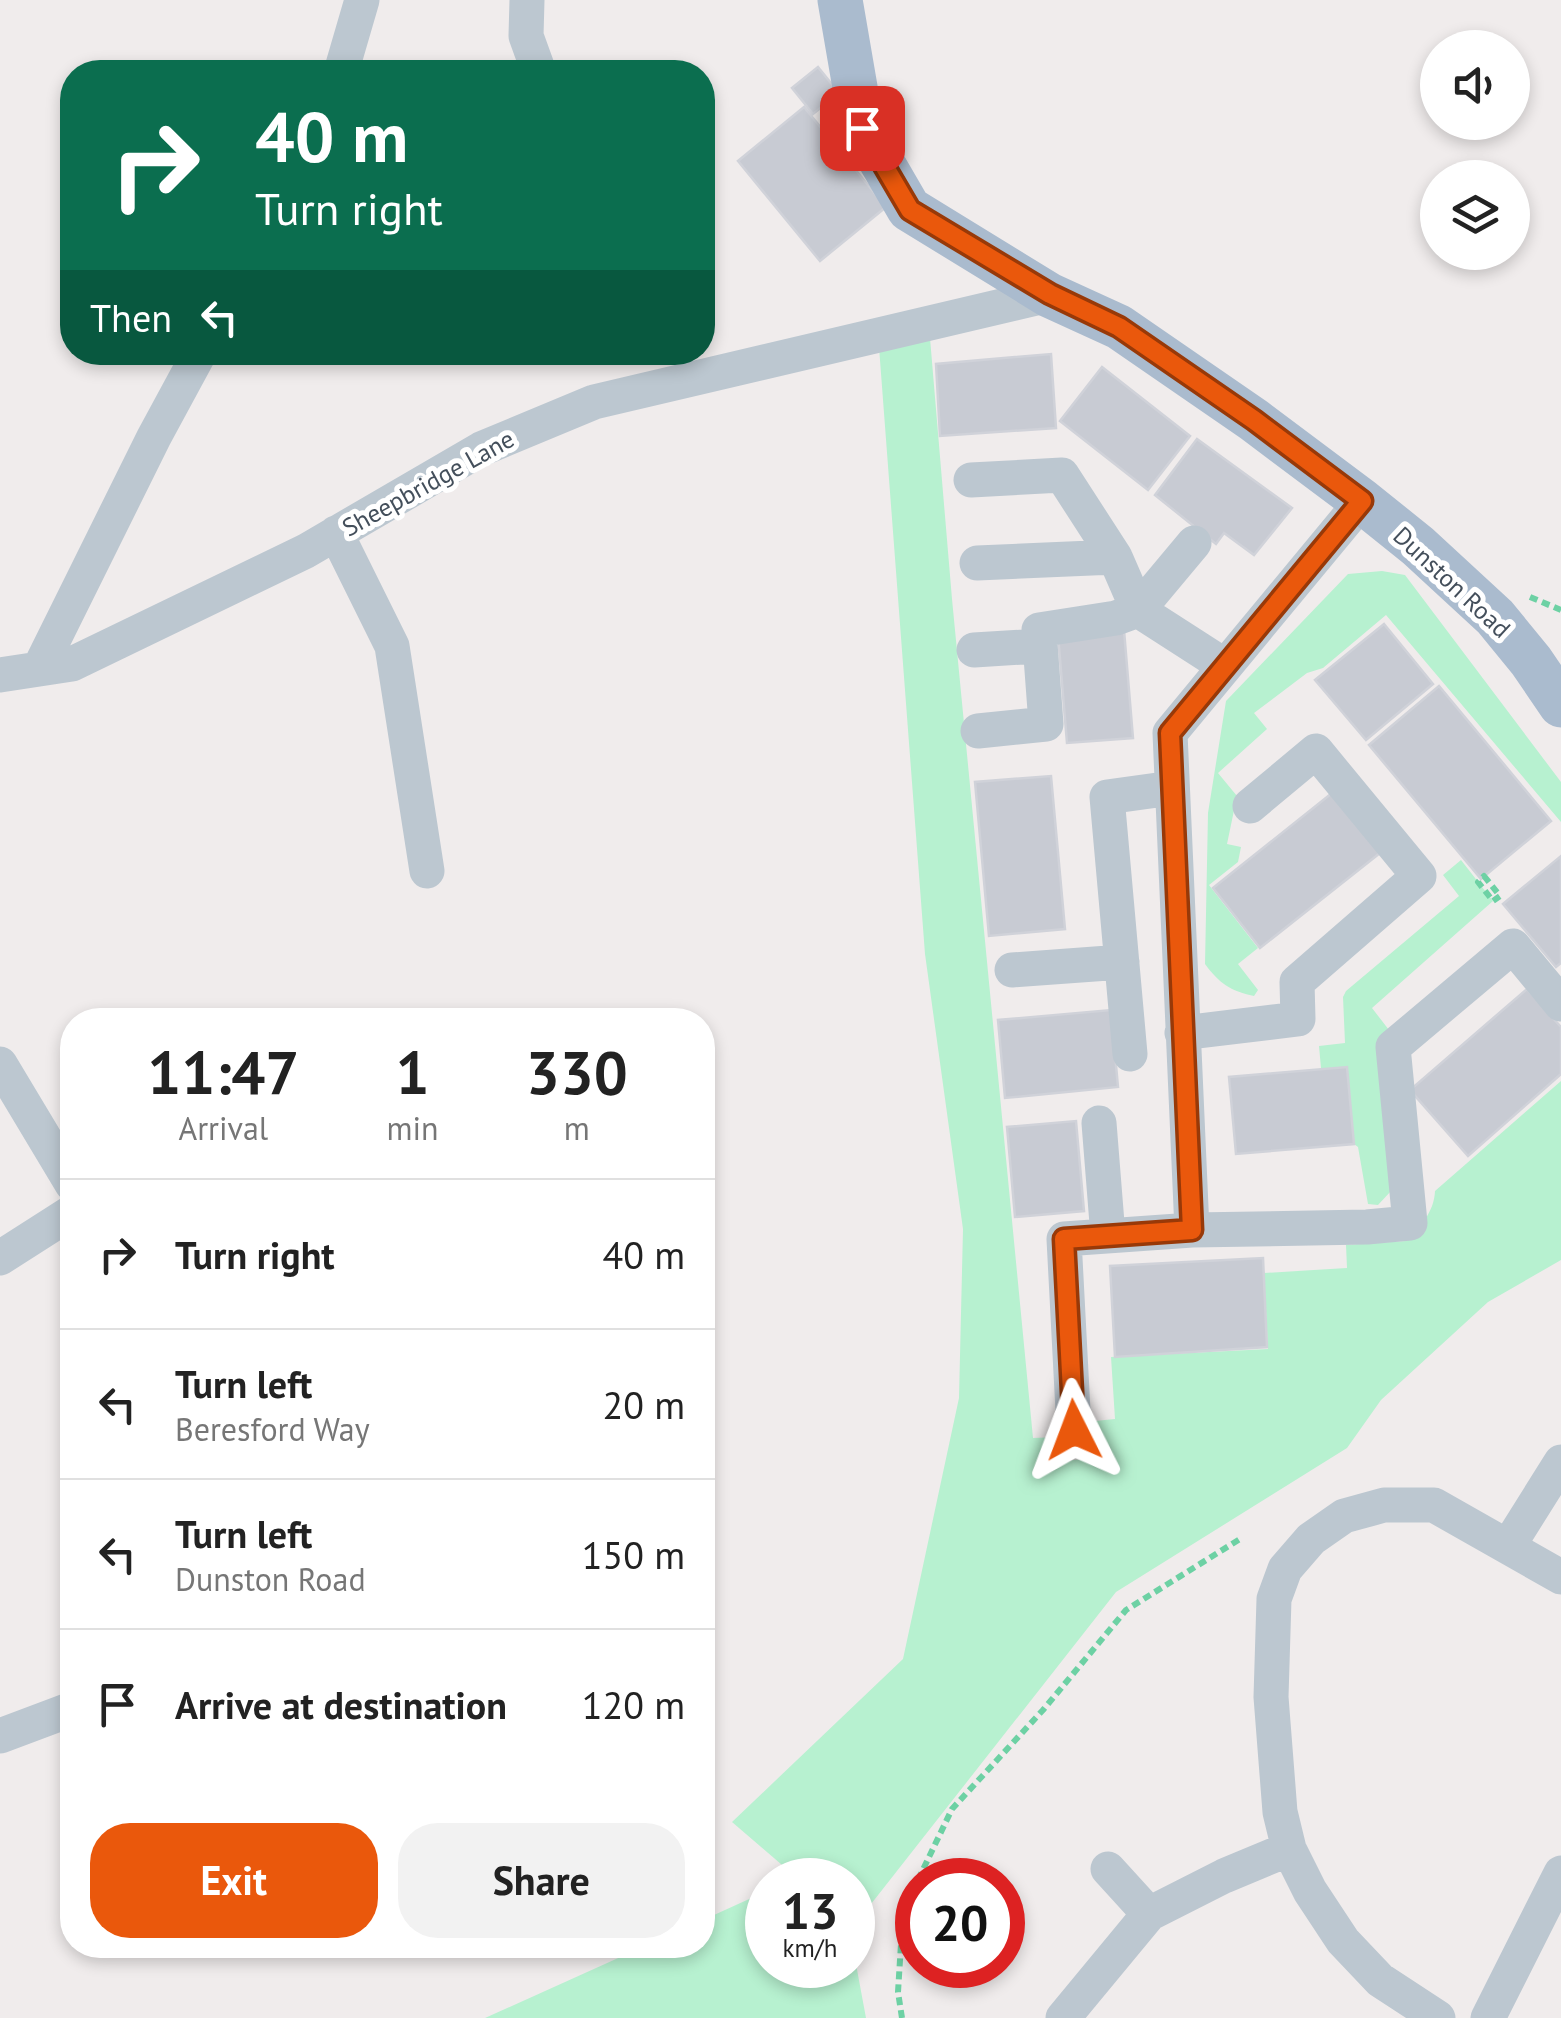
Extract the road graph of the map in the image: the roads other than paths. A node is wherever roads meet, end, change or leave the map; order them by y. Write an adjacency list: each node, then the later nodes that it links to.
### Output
1 (362, 0): 4 (street)
2 (527, 0): 5 (street)
3 (840, 0): 6 (main road, Dunston Road)
4 (344, 60)
5 (535, 60)
6 (1050, 294): 9 (main road, Dunston Road); 10 (street, Sheepbridge Lane)
7 (193, 365): 19 (street)
8 (971, 480): 12 (street)
9 (1362, 501): 17 (main road, Dunston Road); 18 (street)
10 (336, 533): 19 (street, Sheepbridge Lane); 25 (street)
11 (1194, 543): 14 (street)
12 (1115, 558): 13 (street); 14 (street)
13 (977, 563)
14 (1138, 610): 15 (street); 18 (street)
15 (1040, 646): 16 (street); 22 (street)
16 (974, 650)
17 (1546, 657): 21 (main road, Dunston Road)
18 (1225, 666): 23 (street)
19 (39, 669): 20 (street, Sheepbridge Lane)
20 (0, 675)
21 (1561, 705)
22 (978, 731)
23 (1172, 788): 26 (street); 29 (street)
24 (1250, 806): 29 (street)
25 (427, 871)
26 (1122, 962): 27 (street); 30 (street)
27 (1012, 970)
28 (1561, 1004): 35 (street)
29 (1182, 1033): 35 (street)
30 (1130, 1054)
31 (0, 1064): 33 (street)
32 (1099, 1123): 36 (street)
33 (60, 1164)
34 (60, 1220): 37 (street)
35 (1192, 1230): 36 (street)
36 (1108, 1236): 38 (street)
37 (0, 1258)
38 (1074, 1430)
39 (1561, 1462): 40 (street)
40 (1509, 1545): 41 (street); 44 (street)
41 (1561, 1577)
42 (60, 1714): 43 (street)
43 (0, 1736)
44 (1289, 1849): 47 (street); 49 (street)
45 (1108, 1869): 47 (street)
46 (1561, 1873): 50 (street)
47 (1149, 1914): 48 (street)
48 (1063, 2018)
49 (1438, 2018)
50 (1488, 2018)

